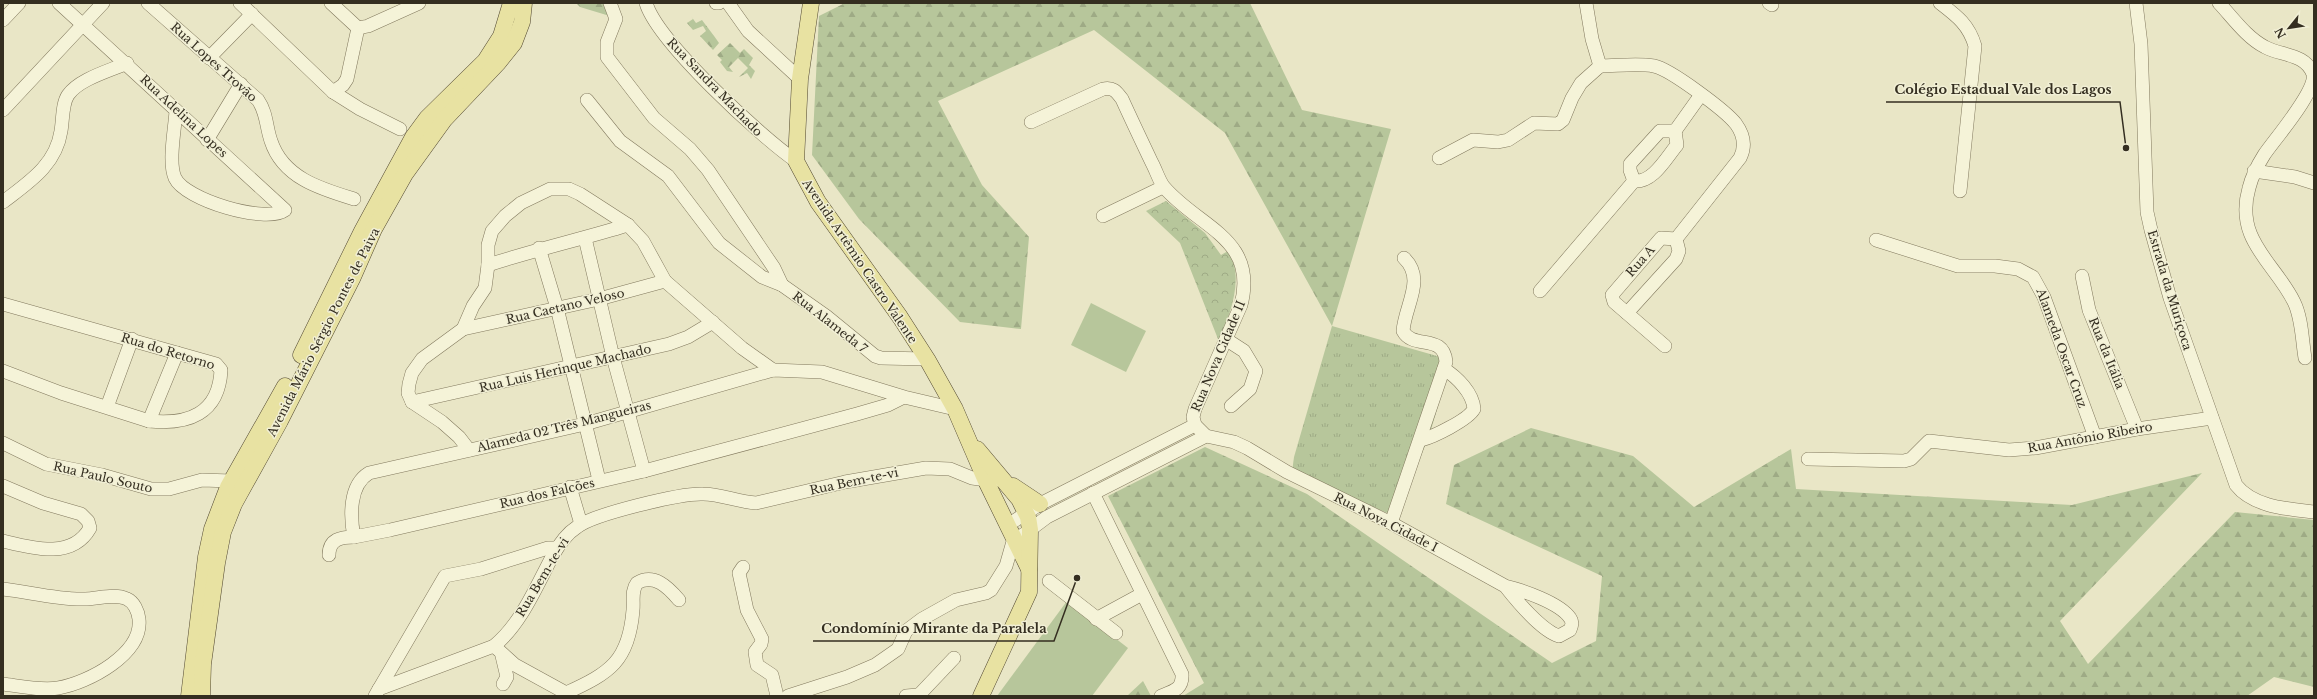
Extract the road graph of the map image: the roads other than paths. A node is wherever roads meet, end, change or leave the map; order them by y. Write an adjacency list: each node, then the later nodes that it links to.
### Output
1 (19, 3): 19 (street)
2 (59, 3): 20 (street, Rua Adelina Lopes)
3 (103, 3): 20 (street)
4 (148, 3): 22 (street, Rua Lopes Trovão)
5 (240, 3): 18 (street)
6 (331, 3): 21 (street)
7 (419, 3): 21 (street)
8 (511, 3): 94 (main road, Avenida Mário Sérgio Pontes de Paiva)
9 (524, 3): 126 (main road, Avenida Mário Sérgio Pontes de Paiva)
10 (610, 3): 55 (street)
11 (646, 3): 37 (street, Rua Sandra Machado)
12 (728, 3): 25 (street)
13 (811, 3): 25 (main road)
14 (1586, 3): 24 (street)
15 (1940, 3): 42 (street)
16 (2136, 3): 80 (street, Estrada da Muriçoca)
17 (2219, 3): 38 (street)
18 (252, 14): 22 (street); 27 (street)
19 (3, 20)
20 (83, 24): 23 (street, Rua Adelina Lopes); 30 (street)
21 (358, 28): 27 (street)
22 (209, 58): 26 (street, Rua Lopes Trovão)
23 (127, 63): 31 (street, Rua Adelina Lopes); 44 (street)
24 (1600, 66): 28 (street); 36 (street)
25 (800, 79): 37 (main road)
26 (241, 84): 35 (street); 43 (street, Rua Lopes Trovão)
27 (333, 92): 33 (street)
28 (1700, 96): 34 (street); 48 (street)
29 (587, 100): 55 (street)
30 (3, 110)
31 (176, 111): 35 (street, Rua Adelina Lopes); 35 (street, Rua Adelina Lopes)
32 (1031, 122): 41 (street, Rua Nova Cidade II)
33 (400, 129)
34 (1675, 131): 39 (street); 39 (street)
35 (208, 140)
36 (1439, 158)
37 (796, 161): 69 (main road, Avenida Artêmio Castro Valente)
38 (2254, 172): 40 (street); 68 (street)
39 (1634, 181): 56 (street)
40 (2314, 183)
41 (1163, 187): 45 (street); 64 (street, Rua Nova Cidade II)
42 (1960, 191)
43 (354, 199)
44 (3, 202)
45 (1103, 216)
46 (628, 225): 47 (street); 52 (street); 54 (street)
47 (585, 238): 50 (street); 57 (street)
48 (1676, 239): 60 (street, Rua A); 60 (street, Rua A)
49 (1876, 240): 87 (street, Alameda Oscar Cruz)
50 (540, 248): 52 (street); 59 (street)
51 (1404, 258): 71 (street)
52 (488, 265): 62 (street)
53 (2082, 276): 84 (street, Rua da Itália)
54 (665, 281): 57 (street, Rua Caetano Veloso); 61 (street)
55 (782, 285): 69 (street, Rua Alameda 7)
56 (1540, 291)
57 (599, 299): 59 (street, Rua Caetano Veloso); 67 (street)
58 (3, 304): 63 (street, Rua do Retorno)
59 (557, 308): 62 (street, Rua Caetano Veloso); 70 (street)
60 (1627, 313): 65 (street, Rua A)
61 (713, 322): 67 (street, Rua Luis Herinque Machado); 72 (street)
62 (464, 329): 75 (street)
63 (132, 339): 66 (street, Rua do Retorno); 77 (street)
64 (1227, 340): 76 (street); 83 (street, Rua Nova Cidade II)
65 (1665, 346)
66 (176, 353): 81 (street); 81 (street, Rua do Retorno)
67 (613, 357): 70 (street, Rua Luis Herinque Machado); 79 (street)
68 (2305, 358)
69 (927, 359): 78 (main road, Avenida Artêmio Castro Valente)
70 (571, 367): 75 (street, Rua Luis Herinque Machado); 82 (street)
71 (1444, 369): 88 (street); 88 (street)
72 (773, 370): 74 (street, Alameda 02 Três Mangueiras); 79 (street, Alameda 02 Três Mangueiras)
73 (3, 371): 77 (street, Rua do Retorno)
74 (904, 397): 78 (street, Alameda 02 Três Mangueiras); 92 (street, Rua dos Falcões)
75 (412, 402): 90 (street, Alameda 02 Três Mangueiras)
76 (1231, 406)
77 (107, 407): 81 (street, Rua do Retorno)
78 (955, 409): 86 (main road, Avenida Artêmio Castro Valente)
79 (627, 412): 82 (street, Alameda 02 Três Mangueiras); 92 (street)
80 (2212, 418): 84 (street, Rua Antônio Ribeiro); 102 (street, Estrada da Muriçoca)
81 (149, 421)
82 (586, 424): 90 (street, Alameda 02 Três Mangueiras); 93 (street)
83 (1195, 425): 85 (street); 98 (street)
84 (2137, 429): 87 (street, Rua Antônio Ribeiro)
85 (1206, 436): 98 (street); 103 (street, Rua Nova Cidade I)
86 (967, 437): 95 (main road, Avenida Artêmio Castro Valente); 96 (main road, Avenida Artêmio Castro Valente)
87 (2096, 438): 91 (street, Rua Antônio Ribeiro)
88 (1421, 440): 103 (street)
89 (3, 443): 94 (street, Rua Paulo Souto)
90 (469, 450): 107 (street)
91 (1808, 459)
92 (644, 471): 93 (street, Rua dos Falcões)
93 (599, 480): 99 (street, Rua dos Falcões)
94 (231, 481): 125 (main road, Avenida Mário Sérgio Pontes de Paiva)
95 (986, 481): 96 (street, Rua Bem-te-vi); 104 (street, Rua Bem-te-vi); 106 (main road, Avenida Artêmio Castro Valente)
96 (1006, 481): 100 (main road); 101 (main road, Avenida Artêmio Castro Valente)
97 (3, 486): 108 (street)
98 (1097, 486): 100 (street); 116 (street)
99 (570, 487): 104 (street); 107 (street, Rua dos Falcões)
100 (1044, 511): 101 (street); 105 (street)
101 (1026, 512): 105 (main road, Avenida Artêmio Castro Valente); 106 (street)
102 (2314, 512)
103 (1391, 523): 114 (street, Rua Nova Cidade I)
104 (581, 524): 109 (street, Rua Bem-te-vi)
105 (1030, 530): 106 (street); 112 (main road, Avenida Artêmio Castro Valente)
106 (1011, 532): 112 (main road, Avenida Artêmio Castro Valente); 128 (street)
107 (354, 536): 110 (street, Rua dos Falcões)
108 (3, 541)
109 (557, 548): 120 (street, Rua Bem-te-vi); 124 (street)
110 (329, 555)
111 (743, 567): 127 (street)
112 (1029, 569): 130 (main road, Avenida Artêmio Castro Valente)
113 (1049, 581): 118 (street)
114 (1505, 586): 114 (street, Rua Nova Cidade I)
115 (3, 589): 122 (street)
116 (1142, 594): 118 (street); 131 (street)
117 (679, 600): 120 (street)
118 (1096, 619): 119 (street)
119 (1116, 633)
120 (498, 651): 123 (street); 124 (street, Rua Bem-te-vi)
121 (954, 658): 129 (street)
122 (3, 684)
123 (503, 684)
124 (377, 693)
125 (189, 696)
126 (202, 696)
127 (777, 696)
128 (788, 696)
129 (914, 696)
130 (981, 696)
131 (1162, 696)

